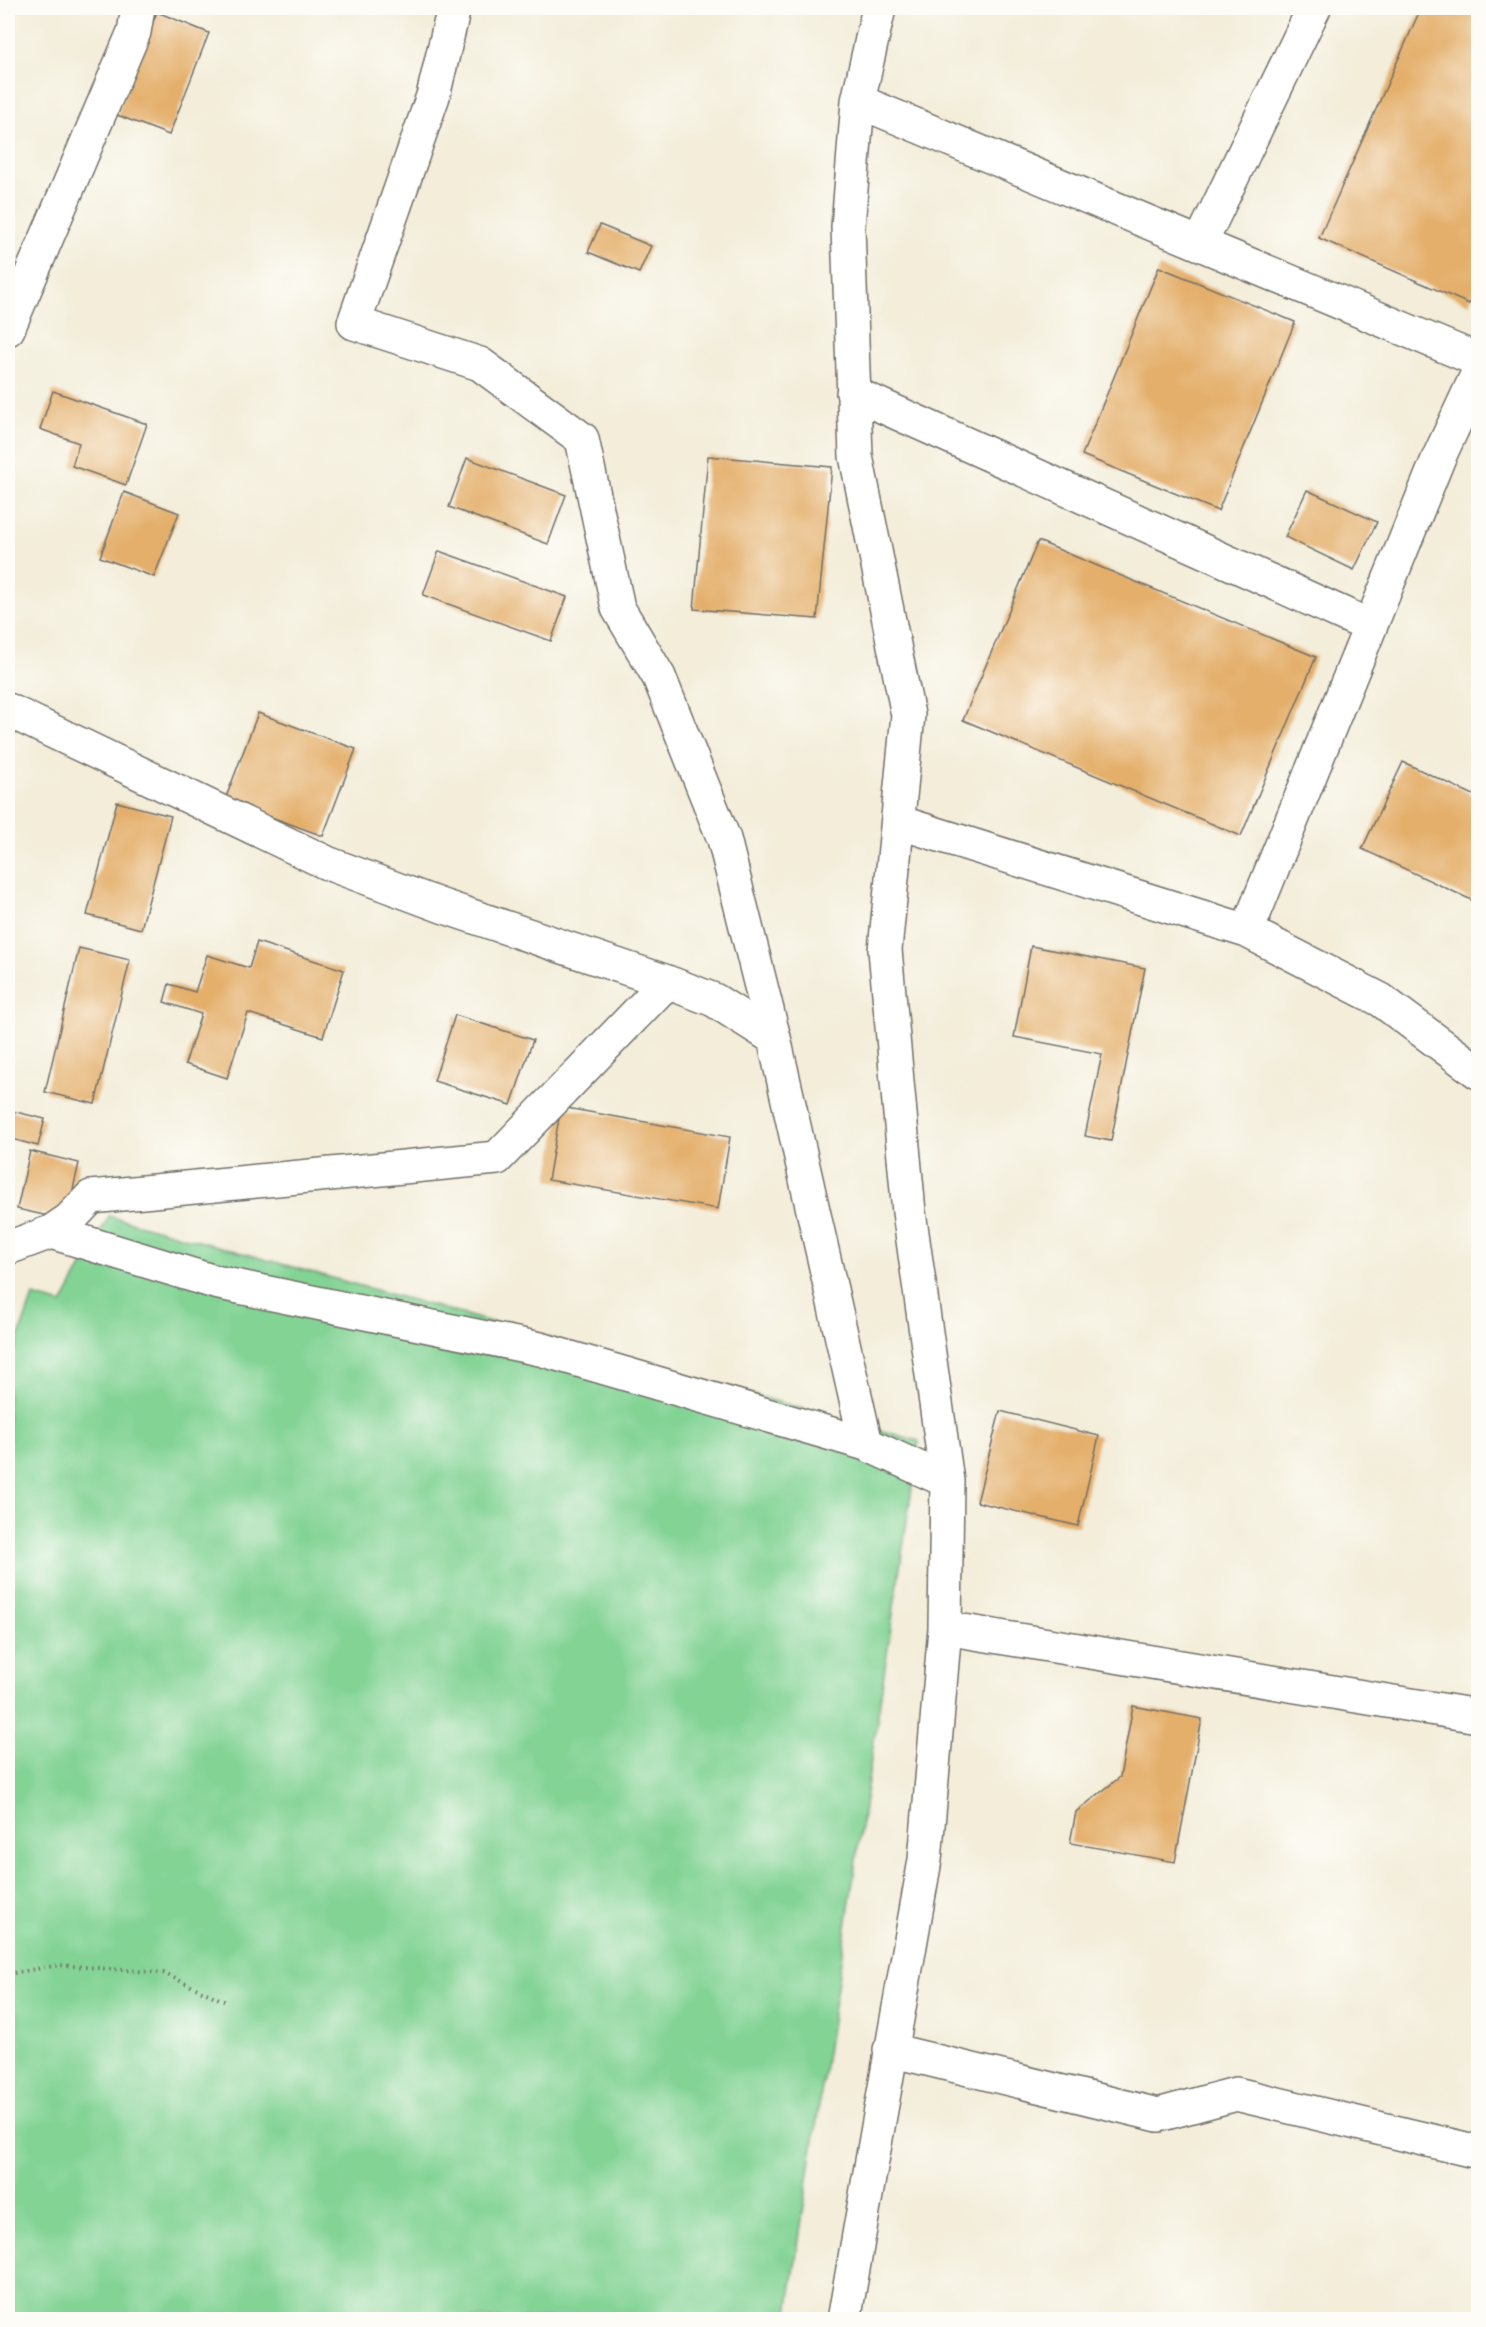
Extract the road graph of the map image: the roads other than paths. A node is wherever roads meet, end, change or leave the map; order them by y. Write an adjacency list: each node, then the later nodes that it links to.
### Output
1 (138, 8): 7 (street)
2 (454, 8): 16 (street)
3 (879, 8): 5 (street)
4 (1314, 8): 6 (street)
5 (858, 100): 6 (street); 10 (street)
6 (1200, 243): 8 (street)
7 (8, 329)
8 (1479, 360)
9 (1479, 373): 11 (street)
10 (853, 393): 11 (street); 13 (street)
11 (1371, 626): 14 (street)
12 (8, 710): 15 (street)
13 (898, 822): 14 (street); 21 (street)
14 (1247, 932): 17 (street)
15 (667, 982): 16 (street); 18 (street)
16 (774, 1038): 20 (street)
17 (1479, 1072)
18 (51, 1232): 19 (street); 20 (street)
19 (8, 1247)
20 (866, 1444): 21 (street)
21 (947, 1481): 22 (street)
22 (945, 1628): 23 (street); 24 (street)
23 (1479, 1716)
24 (890, 2050): 25 (street); 26 (street)
25 (1479, 2152)
26 (843, 2319)

